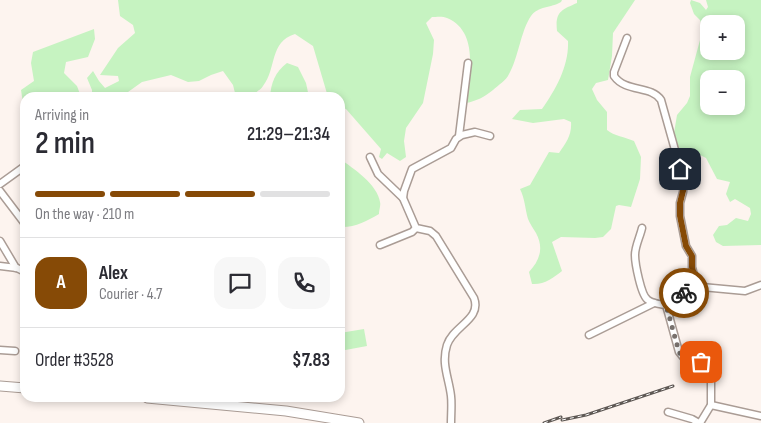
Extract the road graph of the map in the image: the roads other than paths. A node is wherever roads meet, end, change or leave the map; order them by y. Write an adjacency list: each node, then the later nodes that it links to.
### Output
1 (626, 38): 19 (street)
2 (468, 63): 3 (street)
3 (459, 136): 4 (street); 9 (street)
4 (490, 136)
5 (370, 157): 9 (street)
6 (20, 170): 7 (street)
7 (0, 184)
8 (0, 191): 10 (street)
9 (403, 198): 11 (street)
10 (20, 217)
11 (416, 228): 14 (street); 32 (street)
12 (642, 228): 20 (street)
13 (0, 241): 16 (street)
14 (380, 245)
15 (0, 266): 16 (street)
16 (16, 268): 17 (street)
17 (20, 270)
18 (761, 285): 19 (street)
19 (697, 288): 21 (street)
20 (654, 303): 21 (street); 22 (street)
21 (666, 305): 28 (street)
22 (589, 335)
23 (0, 350): 24 (street)
24 (15, 352)
25 (0, 386): 26 (main road)
26 (20, 388)
27 (190, 402): 31 (main road)
28 (711, 405): 30 (street); 33 (street)
29 (668, 412): 33 (street)
30 (761, 416)
31 (360, 423)
32 (451, 423)
33 (699, 423)

